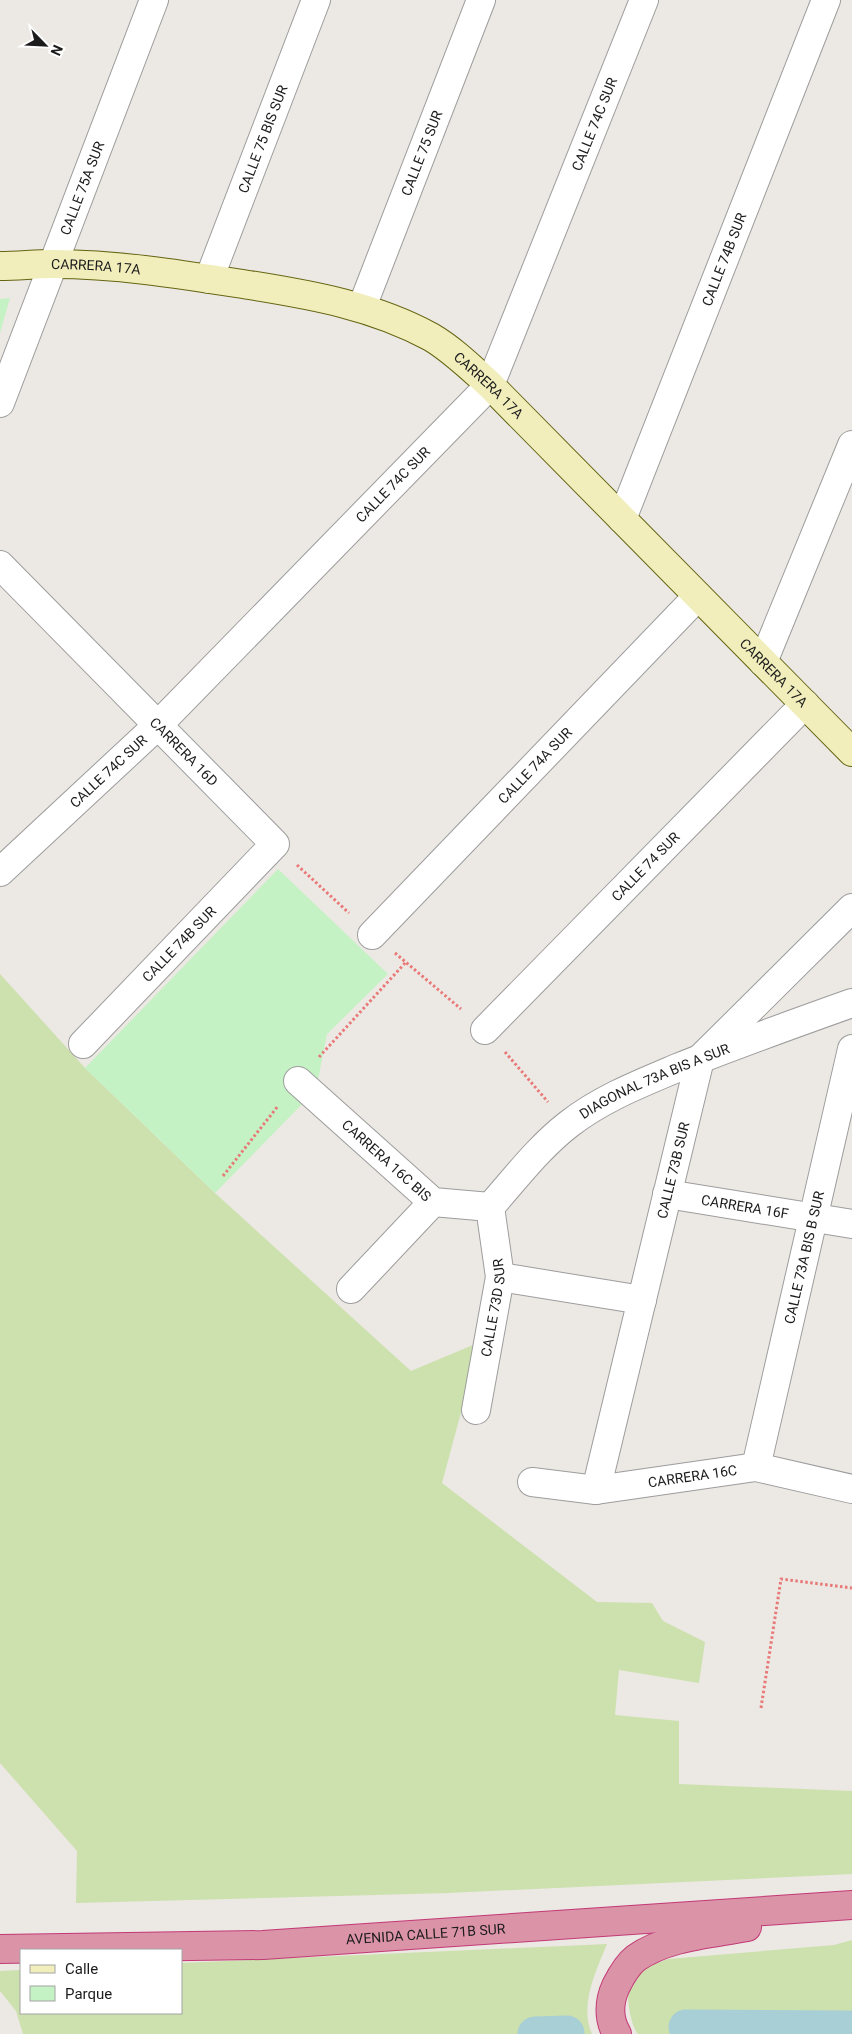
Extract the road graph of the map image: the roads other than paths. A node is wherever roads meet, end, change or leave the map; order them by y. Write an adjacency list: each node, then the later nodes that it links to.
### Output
1 (154, 0): 6 (street, CALLE 75A SUR)
2 (316, 0): 8 (street, CALLE 75 BIS SUR)
3 (482, 0): 9 (street, CALLE 75 SUR)
4 (644, 0): 10 (street, CALLE 74C SUR)
5 (826, 0): 13 (street, CALLE 74B SUR)
6 (53, 264): 7 (street, CARRERA 17A); 8 (street, CARRERA 17A); 11 (street, CALLE 75A SUR)
7 (0, 266)
8 (209, 279): 9 (street, CARRERA 17A)
9 (362, 308): 10 (street, CARRERA 17A)
10 (490, 385): 13 (street, CARRERA 17A); 18 (street, CALLE 74C SUR)
11 (0, 403)
12 (852, 445): 16 (street)
13 (622, 518): 15 (street, CARRERA 17A)
14 (0, 565): 18 (street, CARRERA 16D)
15 (698, 596): 16 (street, CARRERA 17A); 23 (street, CALLE 74A SUR)
16 (763, 662): 17 (street, CARRERA 17A)
17 (805, 704): 19 (street, CARRERA 17A); 25 (street, CALLE 74 SUR)
18 (158, 725): 20 (street, CARRERA 16D); 21 (street, CALLE 74C SUR)
19 (852, 752)
20 (275, 844): 26 (street, CALLE 74B SUR)
21 (0, 872)
22 (852, 908): 28 (street)
23 (372, 935)
24 (852, 1003): 28 (street, DIAGONAL 73A BIS A SUR)
25 (485, 1030)
26 (83, 1044)
27 (852, 1048): 33 (street, CALLE 73A BIS B SUR)
28 (700, 1059): 30 (street, CALLE 73B SUR); 32 (street, DIAGONAL 73A BIS A SUR)
29 (298, 1080): 31 (street, CARRERA 16C BIS)
30 (667, 1194): 33 (street, CARRERA 16F); 37 (street, CALLE 73B SUR)
31 (433, 1202): 32 (street, CARRERA 16C BIS); 36 (street)
32 (490, 1207): 35 (street, CALLE 73D SUR)
33 (814, 1217): 34 (street, CARRERA 16F); 39 (street, CALLE 73A BIS B SUR)
34 (852, 1224)
35 (500, 1277): 37 (street); 38 (street, CALLE 73D SUR)
36 (351, 1289)
37 (642, 1300): 42 (street, CALLE 73B SUR)
38 (476, 1410)
39 (756, 1467): 41 (street, CARRERA 16C); 42 (street, CARRERA 16C)
40 (532, 1482): 42 (street, CARRERA 16C)
41 (852, 1489)
42 (596, 1490)
43 (852, 1906): 44 (highway, AVENIDA CALLE 71B SUR); 45 (highway)
44 (0, 1949)
45 (616, 2034)

